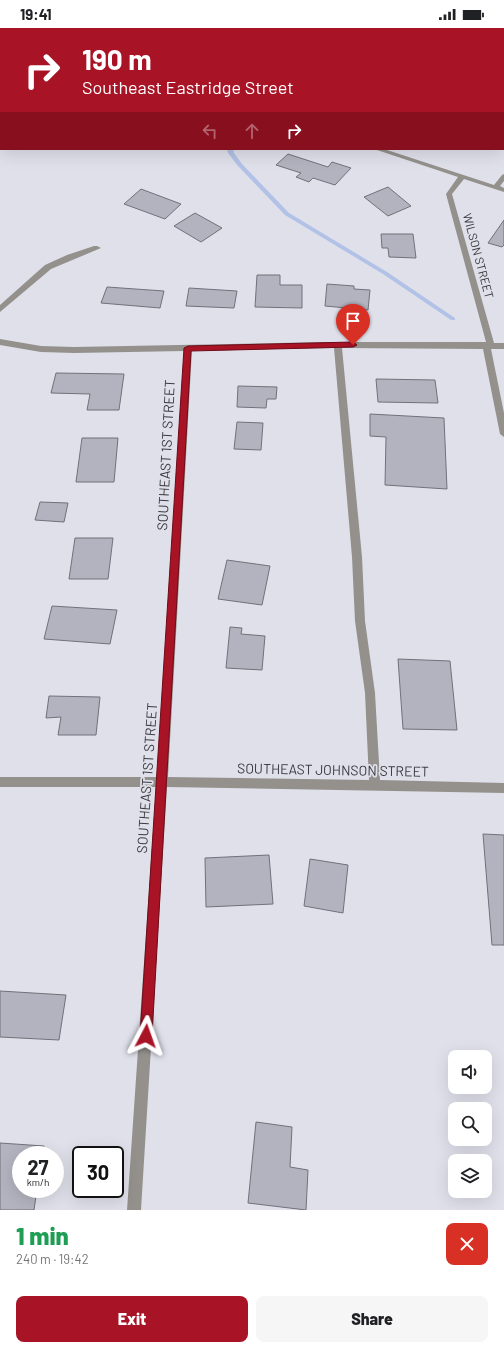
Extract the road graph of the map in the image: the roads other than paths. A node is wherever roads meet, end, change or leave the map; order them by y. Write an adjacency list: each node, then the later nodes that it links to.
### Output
1 (381, 150): 2 (street)
2 (463, 176): 4 (street); 10 (street, WILSON STREET)
3 (504, 176): 4 (street)
4 (496, 187): 5 (street)
5 (504, 190)
6 (97, 248): 7 (street)
7 (0, 310)
8 (0, 342): 12 (street)
9 (338, 345): 10 (street); 12 (street); 16 (street)
10 (488, 345): 11 (street); 13 (street, WILSON STREET)
11 (504, 346)
12 (188, 348): 15 (street, SOUTHEAST 1ST STREET)
13 (504, 434)
14 (0, 782): 15 (street, SOUTHEAST JOHNSON STREET)
15 (162, 782): 16 (street, SOUTHEAST JOHNSON STREET); 18 (street, SOUTHEAST 1ST STREET)
16 (375, 785): 17 (street, SOUTHEAST JOHNSON STREET)
17 (504, 788)
18 (134, 1210)

